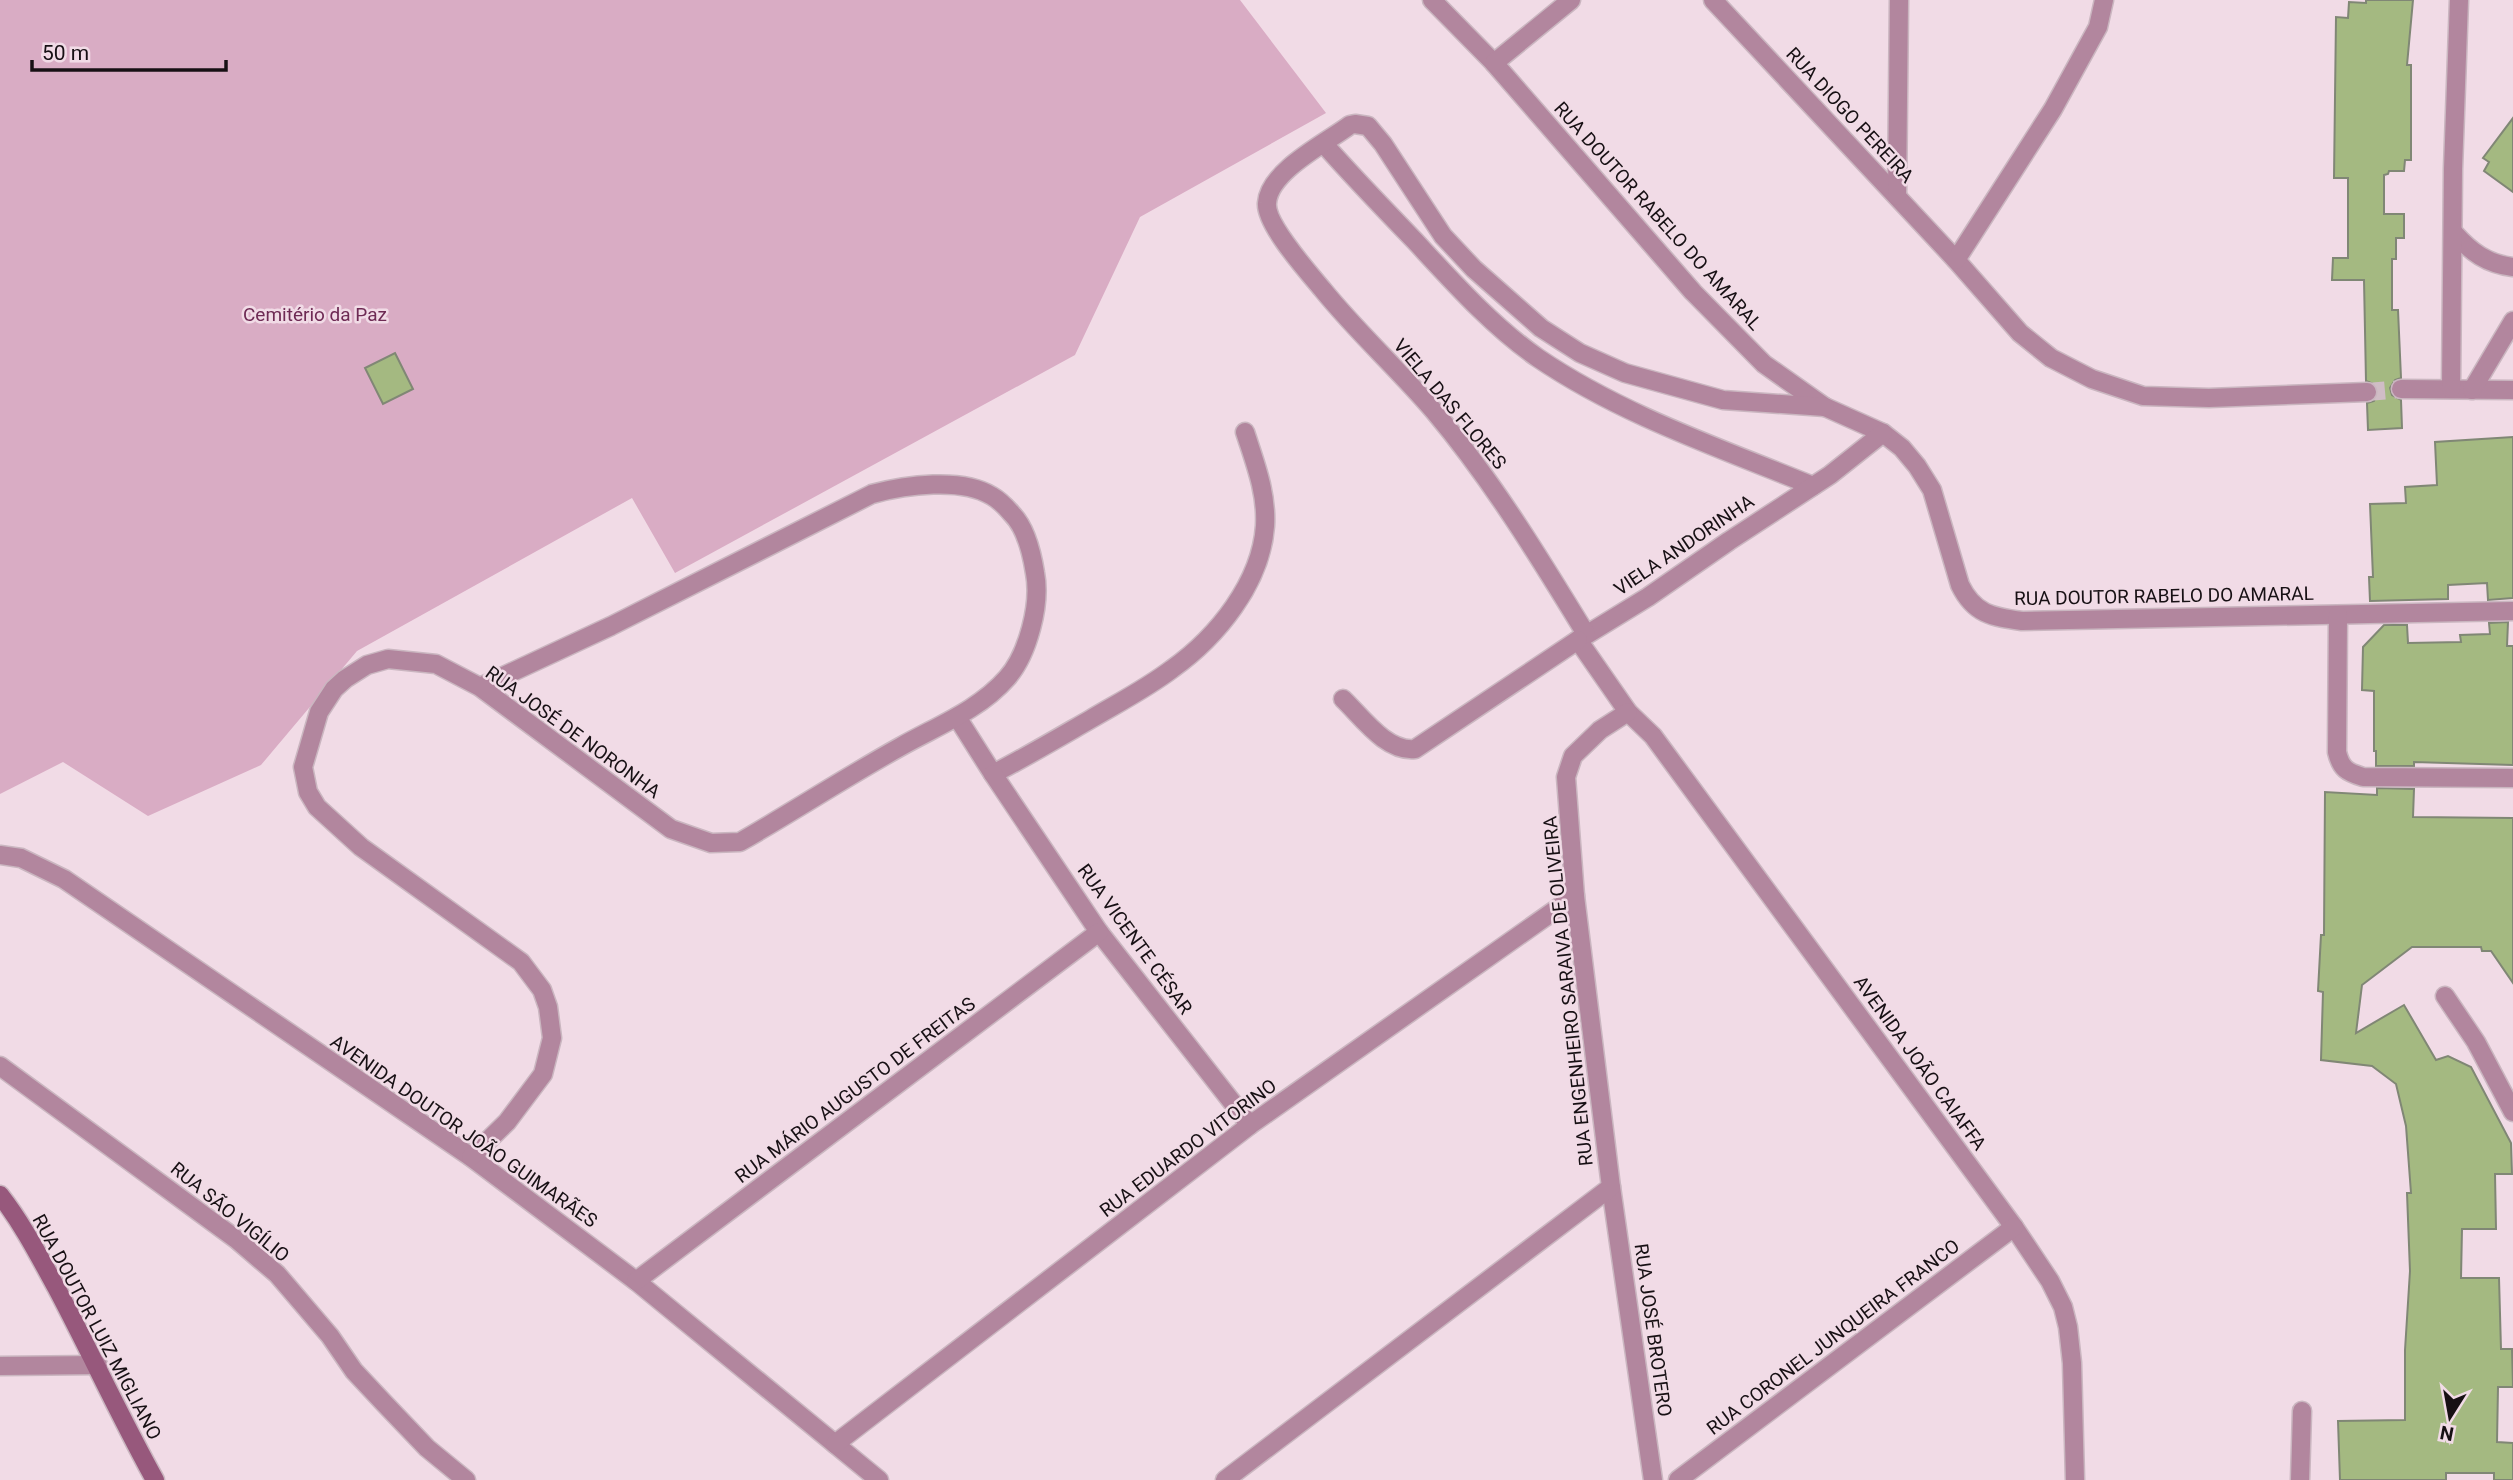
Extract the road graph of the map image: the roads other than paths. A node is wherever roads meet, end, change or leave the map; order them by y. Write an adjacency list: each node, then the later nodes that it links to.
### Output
1 (1432, 0): 7 (street, RUA DOUTOR RABELO DO AMARAL)
2 (1570, 0): 7 (street)
3 (1713, 0): 9 (street, RUA DIOGO PEREIRA)
4 (1899, 0): 9 (street)
5 (2104, 0): 11 (street)
6 (2459, 0): 10 (street)
7 (1494, 63): 19 (street, RUA DOUTOR RABELO DO AMARAL)
8 (1324, 144): 19 (street); 22 (street); 25 (street, VIELA DAS FLORES)
9 (1898, 196): 11 (street, RUA DIOGO PEREIRA)
10 (2454, 233): 12 (street); 15 (street)
11 (1956, 260): 18 (street, RUA DIOGO PEREIRA)
12 (2513, 267)
13 (2513, 321): 16 (street)
14 (2401, 389): 15 (street)
15 (2451, 389): 16 (street)
16 (2472, 390): 17 (street)
17 (2513, 390)
18 (2367, 392)
19 (1825, 407): 21 (street, RUA DOUTOR RABELO DO AMARAL)
20 (1245, 432): 30 (street)
21 (1883, 433): 22 (street, VIELA ANDORINHA); 24 (street, RUA DOUTOR RABELO DO AMARAL)
22 (1813, 486): 25 (street, VIELA ANDORINHA)
23 (2513, 611): 24 (street, RUA DOUTOR RABELO DO AMARAL)
24 (2338, 615): 31 (street)
25 (1582, 637): 27 (street, VIELA ANDORINHA); 28 (street)
26 (480, 687): 29 (street, RUA JOSÉ DE NORONHA); 29 (street, RUA JOSÉ DE NORONHA); 39 (street, RUA JOSÉ DE NORONHA)
27 (1343, 699)
28 (1628, 712): 33 (street, RUA ENGENHEIRO SARAIVA DE OLIVEIRA); 42 (street, AVENIDA JOÃO CAIAFFA)
29 (957, 717): 30 (street, RUA VICENTE CÉSAR)
30 (993, 774): 34 (street, RUA VICENTE CÉSAR)
31 (2513, 778)
32 (0, 855): 39 (street, AVENIDA DOUTOR JOÃO GUIMARÃES)
33 (1575, 895): 38 (street, RUA EDUARDO VITORINO); 40 (street, RUA ENGENHEIRO SARAIVA DE OLIVEIRA)
34 (1100, 932): 38 (street, RUA VICENTE CÉSAR); 43 (street, RUA MÁRIO AUGUSTO DE FREITAS)
35 (2445, 996): 37 (street)
36 (0, 1066): 49 (street, RUA SÃO VIGÍLIO)
37 (2513, 1112)
38 (1250, 1125): 47 (street, RUA EDUARDO VITORINO)
39 (471, 1157): 43 (street, AVENIDA DOUTOR JOÃO GUIMARÃES)
40 (1611, 1187): 51 (street, RUA ENGENHEIRO SARAIVA DE OLIVEIRA); 52 (street, RUA JOSÉ BROTERO)
41 (0, 1195): 45 (main road, RUA DOUTOR LUIZ MIGLIANO)
42 (2014, 1227): 53 (street, RUA CORONEL JUNQUEIRA FRANCO); 54 (street, AVENIDA JOÃO CAIAFFA)
43 (636, 1281): 47 (street, AVENIDA DOUTOR JOÃO GUIMARÃES)
44 (0, 1366): 45 (street)
45 (98, 1366): 48 (main road, RUA DOUTOR LUIZ MIGLIANO)
46 (2302, 1411): 55 (street)
47 (835, 1444): 50 (street, AVENIDA DOUTOR JOÃO GUIMARÃES)
48 (155, 1480)
49 (466, 1480)
50 (880, 1480)
51 (1225, 1480)
52 (1653, 1480)
53 (1678, 1480)
54 (2075, 1480)
55 (2300, 1480)

